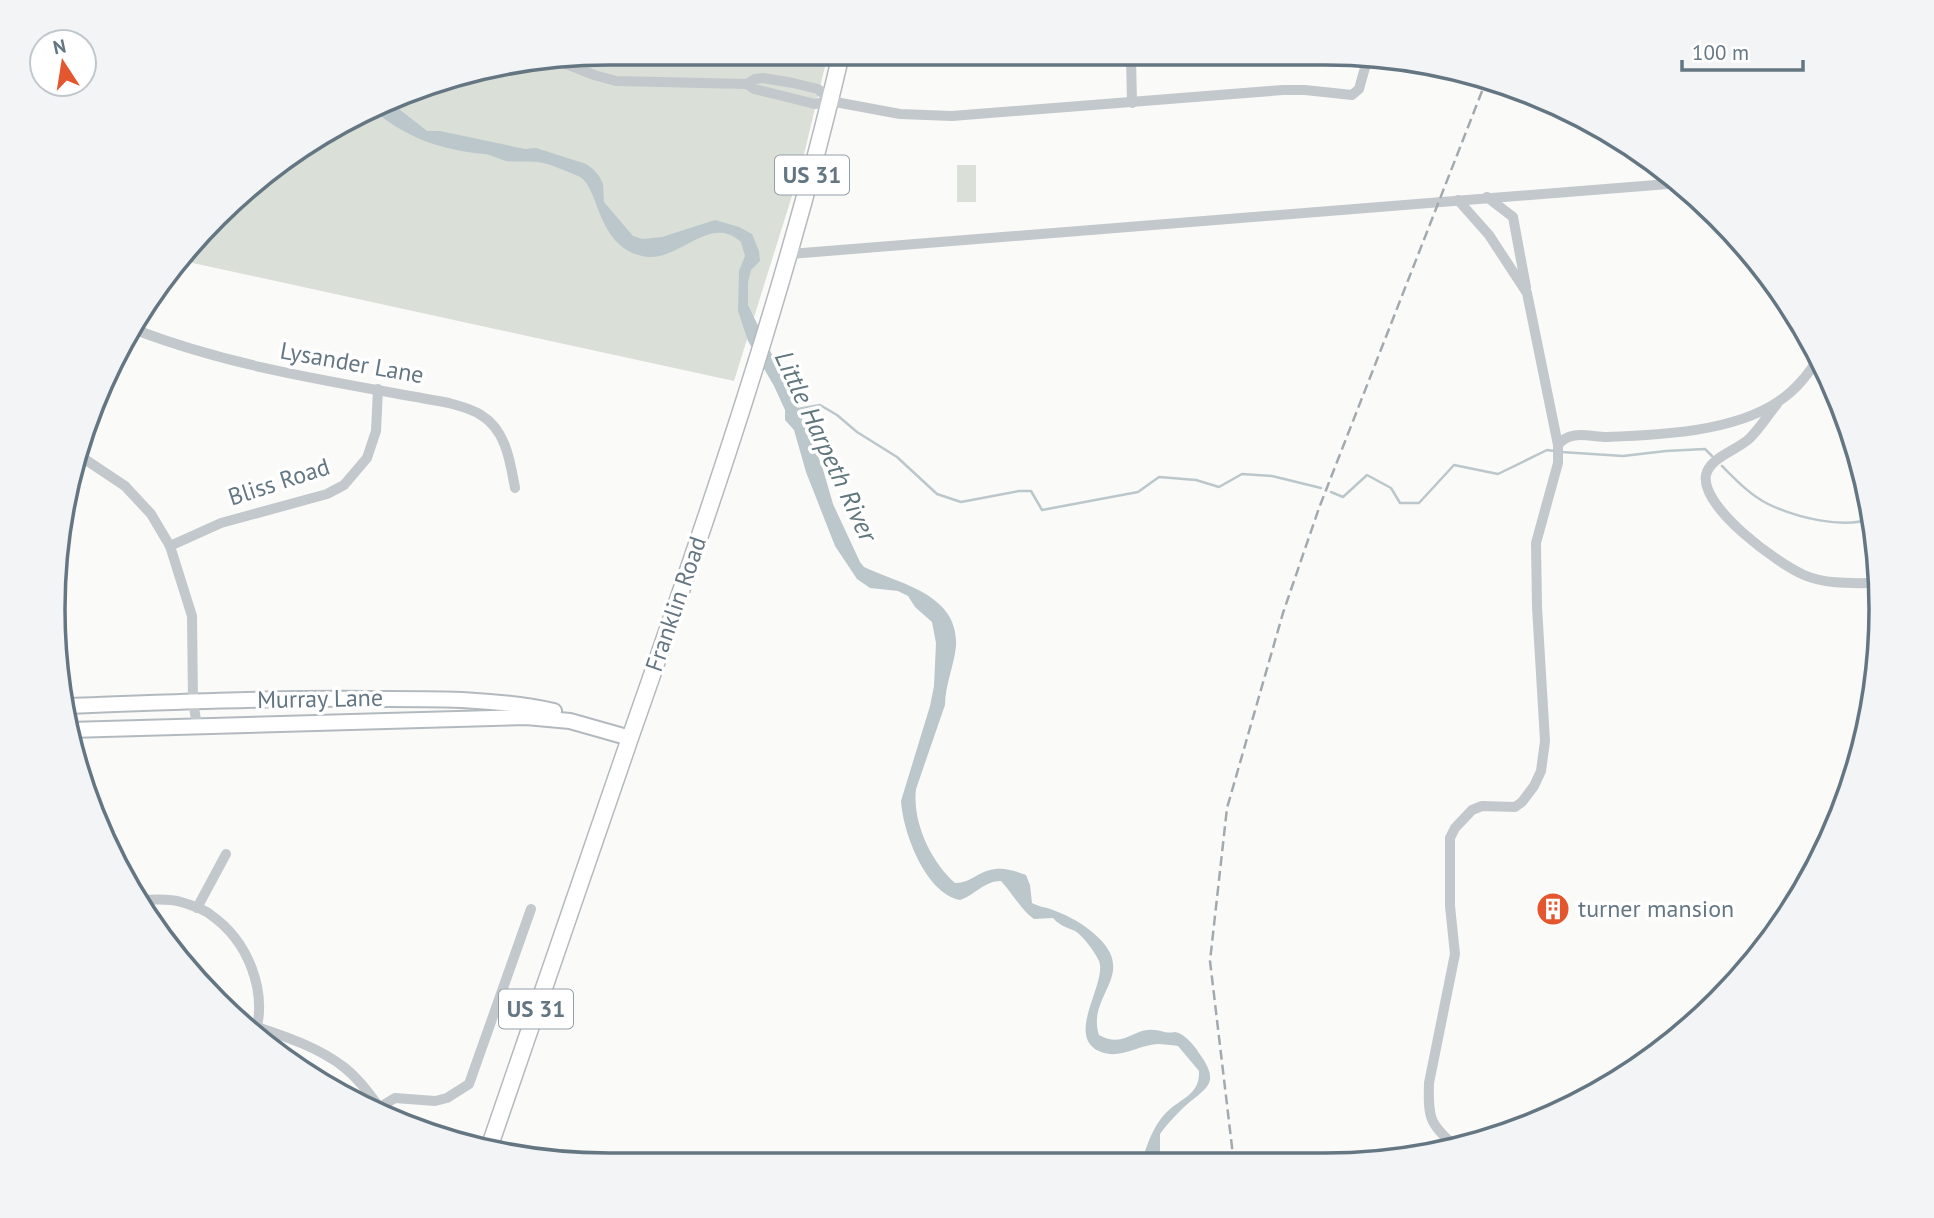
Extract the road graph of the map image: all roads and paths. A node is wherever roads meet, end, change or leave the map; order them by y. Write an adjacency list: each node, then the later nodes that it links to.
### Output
1 (838, 65): 6 (main road, Franklin Road / US 31)
2 (1131, 65): 7 (street)
3 (572, 66): 5 (street)
4 (1365, 66): 7 (street)
5 (747, 84): 6 (street); 6 (street)
6 (830, 101): 7 (street); 11 (main road, Franklin Road / US 31)
7 (1132, 103)
8 (1665, 184): 9 (street)
9 (1487, 197): 10 (street); 12 (street)
10 (1458, 200): 11 (street); 12 (street)
11 (790, 254): 27 (main road, Franklin Road / US 31)
12 (1527, 293): 17 (street)
13 (141, 332): 15 (street, Lysander Lane)
14 (1812, 367): 16 (street)
15 (378, 390): 19 (street, Lysander Lane); 20 (street, Bliss Road)
16 (1779, 401): 17 (street); 21 (street)
17 (1558, 445): 36 (street)
18 (86, 460): 20 (street)
19 (515, 488)
20 (170, 546): 22 (street)
21 (1868, 583)
22 (192, 702): 23 (main road, Murray Lane); 24 (main road, Murray Lane); 25 (street)
23 (73, 706)
24 (570, 721): 25 (main road, Murray Lane); 27 (main road, Murray Lane)
25 (197, 725): 26 (main road, Murray Lane)
26 (78, 730)
27 (629, 738): 37 (main road, Franklin Road / US 31)
28 (226, 854): 30 (street)
29 (150, 900): 30 (street)
30 (197, 908): 32 (street)
31 (531, 909): 35 (street)
32 (257, 1024)
33 (269, 1034): 34 (street)
34 (373, 1099)
35 (384, 1104)
36 (1447, 1139)
37 (492, 1140)

